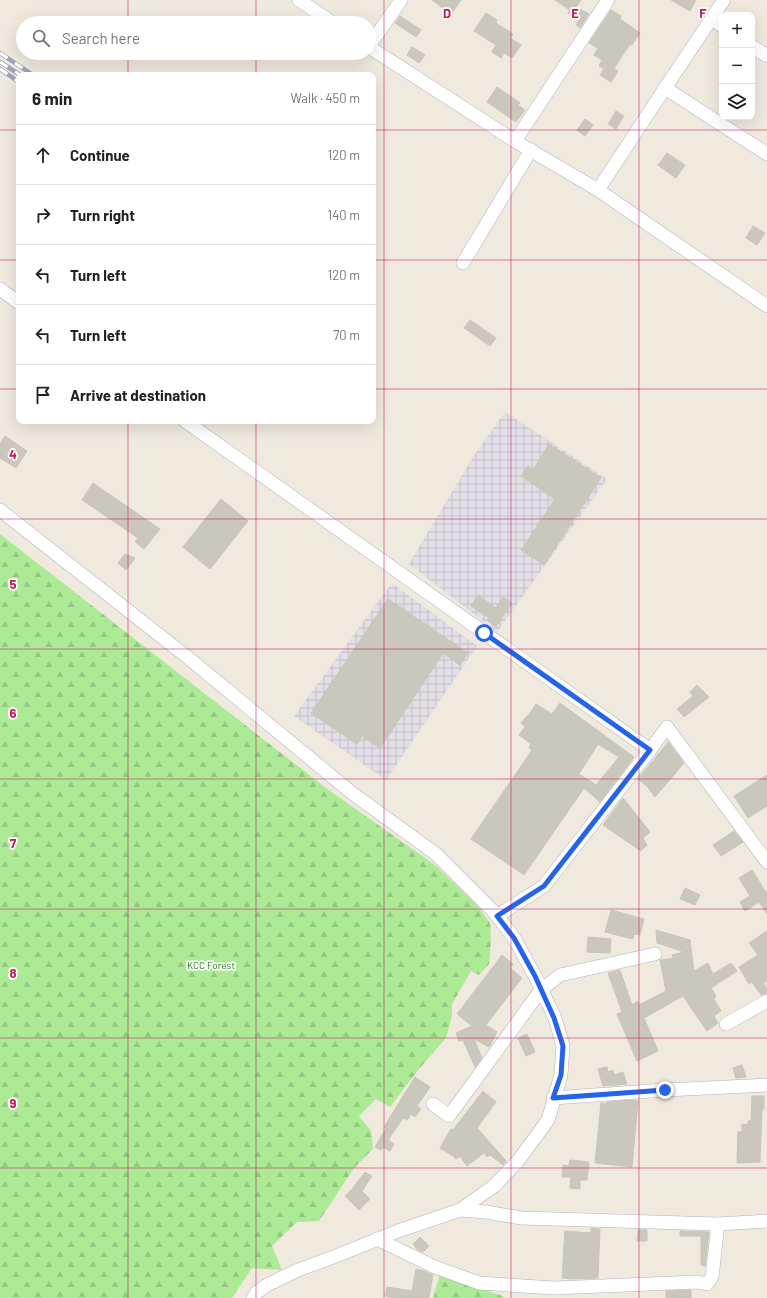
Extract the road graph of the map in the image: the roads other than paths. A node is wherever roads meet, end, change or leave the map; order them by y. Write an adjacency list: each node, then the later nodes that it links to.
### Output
1 (299, 0): 5 (street)
2 (401, 0): 7 (street)
3 (608, 0): 12 (street)
4 (724, 0): 6 (street)
5 (323, 16)
6 (717, 22): 11 (street)
7 (376, 36)
8 (755, 48): 10 (street)
9 (376, 51): 12 (street)
10 (767, 56)
11 (665, 88): 14 (street); 15 (street)
12 (515, 141): 13 (street)
13 (531, 150): 15 (street); 16 (street)
14 (767, 154)
15 (598, 190): 19 (street)
16 (463, 264)
17 (0, 289): 18 (street)
18 (16, 301)
19 (767, 306)
20 (189, 424): 22 (street)
21 (0, 510): 24 (street)
22 (650, 750): 23 (street); 24 (street)
23 (767, 862)
24 (497, 916): 26 (street)
25 (655, 954): 26 (street)
26 (541, 990): 30 (street); 31 (street)
27 (767, 1001): 28 (street)
28 (726, 1024)
29 (767, 1085): 30 (street)
30 (553, 1098): 32 (street)
31 (433, 1104)
32 (460, 1210): 34 (street); 35 (street)
33 (767, 1221): 34 (street)
34 (718, 1224): 35 (street)
35 (377, 1240): 36 (street)
36 (253, 1298)

